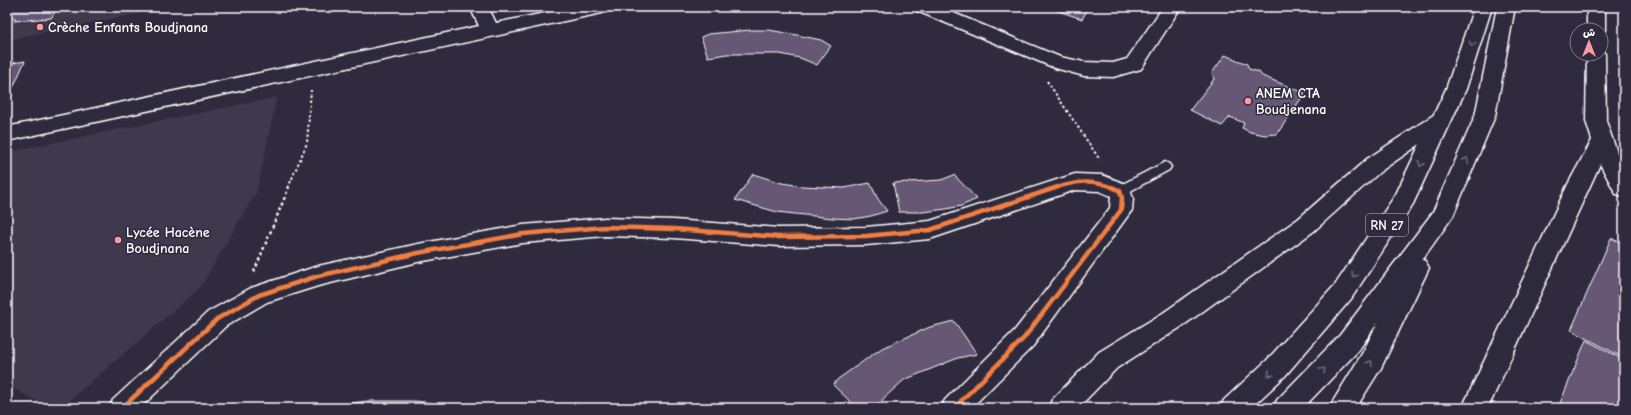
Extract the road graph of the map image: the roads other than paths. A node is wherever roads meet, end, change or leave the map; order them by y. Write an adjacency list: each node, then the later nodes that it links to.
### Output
1 (478, 7): 9 (main road)
2 (602, 7): 9 (main road)
3 (923, 7): 4 (main road)
4 (1172, 7)
5 (1483, 7): 11 (main road, RN 27, one-way to 11)
6 (1506, 7): 17 (main road, RN 27, one-way to 6)
7 (1596, 7): 8 (main road)
8 (1596, 22)
9 (490, 30): 12 (main road)
10 (1596, 62): 13 (main road)
11 (1442, 119): 20 (main road); 21 (main road, RN 27, one-way to 21)
12 (7, 134)
13 (1602, 141): 15 (main road); 24 (main road)
14 (1165, 167): 16 (lane)
15 (1624, 188)
16 (1120, 191): 18 (main road); 19 (main road)
17 (1442, 216): 22 (main road, RN 27, one-way to 17); 23 (main road, one-way to 17)
18 (122, 408)
19 (954, 408)
20 (1061, 408)
21 (1233, 408)
22 (1286, 408)
23 (1342, 408)
24 (1475, 408)

